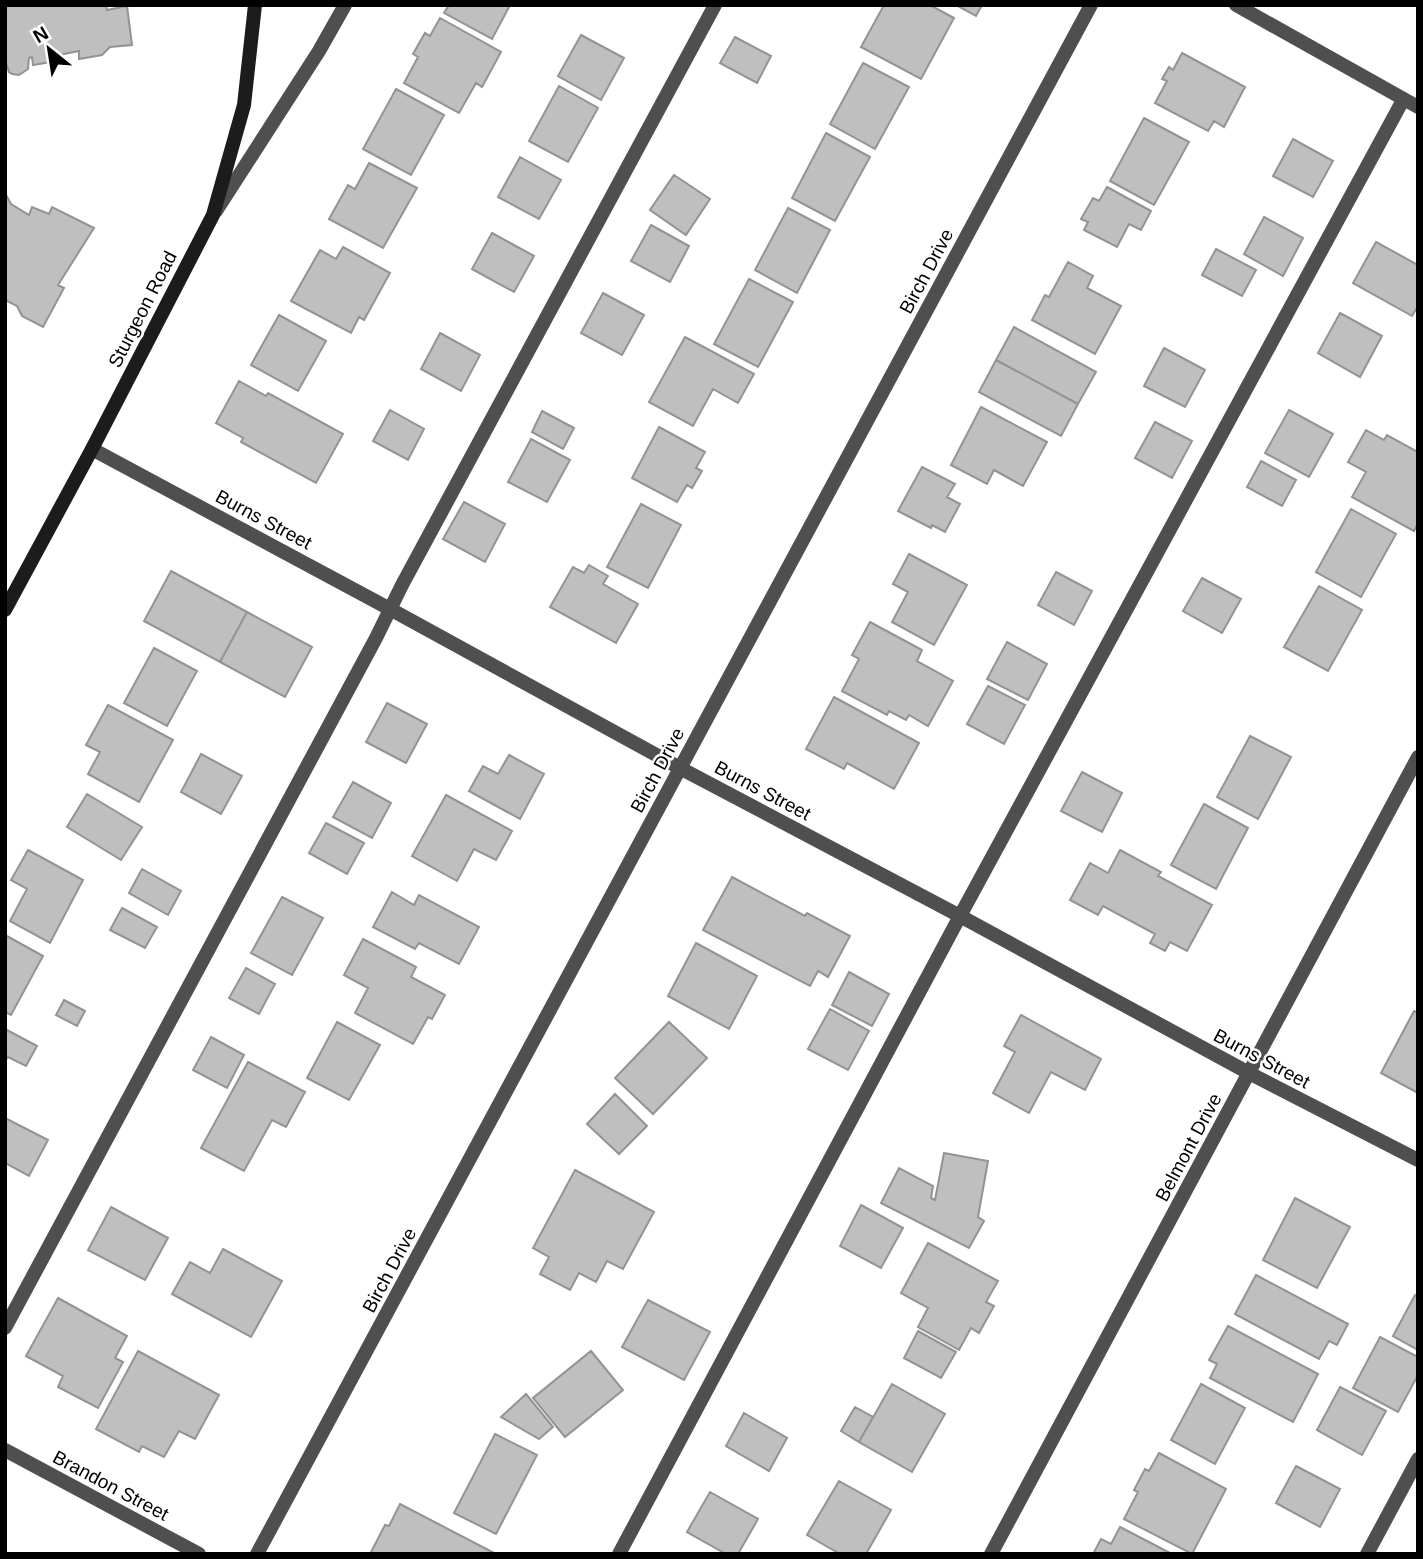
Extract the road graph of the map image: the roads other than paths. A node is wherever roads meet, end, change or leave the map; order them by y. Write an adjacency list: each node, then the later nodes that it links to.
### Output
1 (255, 5): 8 (main road, Sturgeon Road)
2 (345, 5): 8 (street)
3 (715, 5): 10 (street)
4 (1091, 5): 13 (street, Birch Drive)
5 (1236, 5): 6 (street)
6 (1404, 100): 7 (street); 14 (street)
7 (1418, 107)
8 (213, 215): 9 (main road, Sturgeon Road)
9 (92, 449): 10 (street, Burns Street); 11 (main road, Sturgeon Road)
10 (390, 609): 13 (street, Burns Street); 17 (street)
11 (5, 610)
12 (1418, 757): 15 (street, Belmont Drive)
13 (680, 768): 14 (street, Burns Street); 21 (street, Birch Drive)
14 (960, 916): 15 (street, Burns Street); 22 (street)
15 (1250, 1073): 16 (street, Burns Street); 23 (street, Belmont Drive)
16 (1418, 1160)
17 (5, 1328)
18 (5, 1450): 20 (street, Brandon Street)
19 (1418, 1459): 24 (street)
20 (199, 1554)
21 (257, 1554)
22 (619, 1554)
23 (991, 1554)
24 (1367, 1554)

